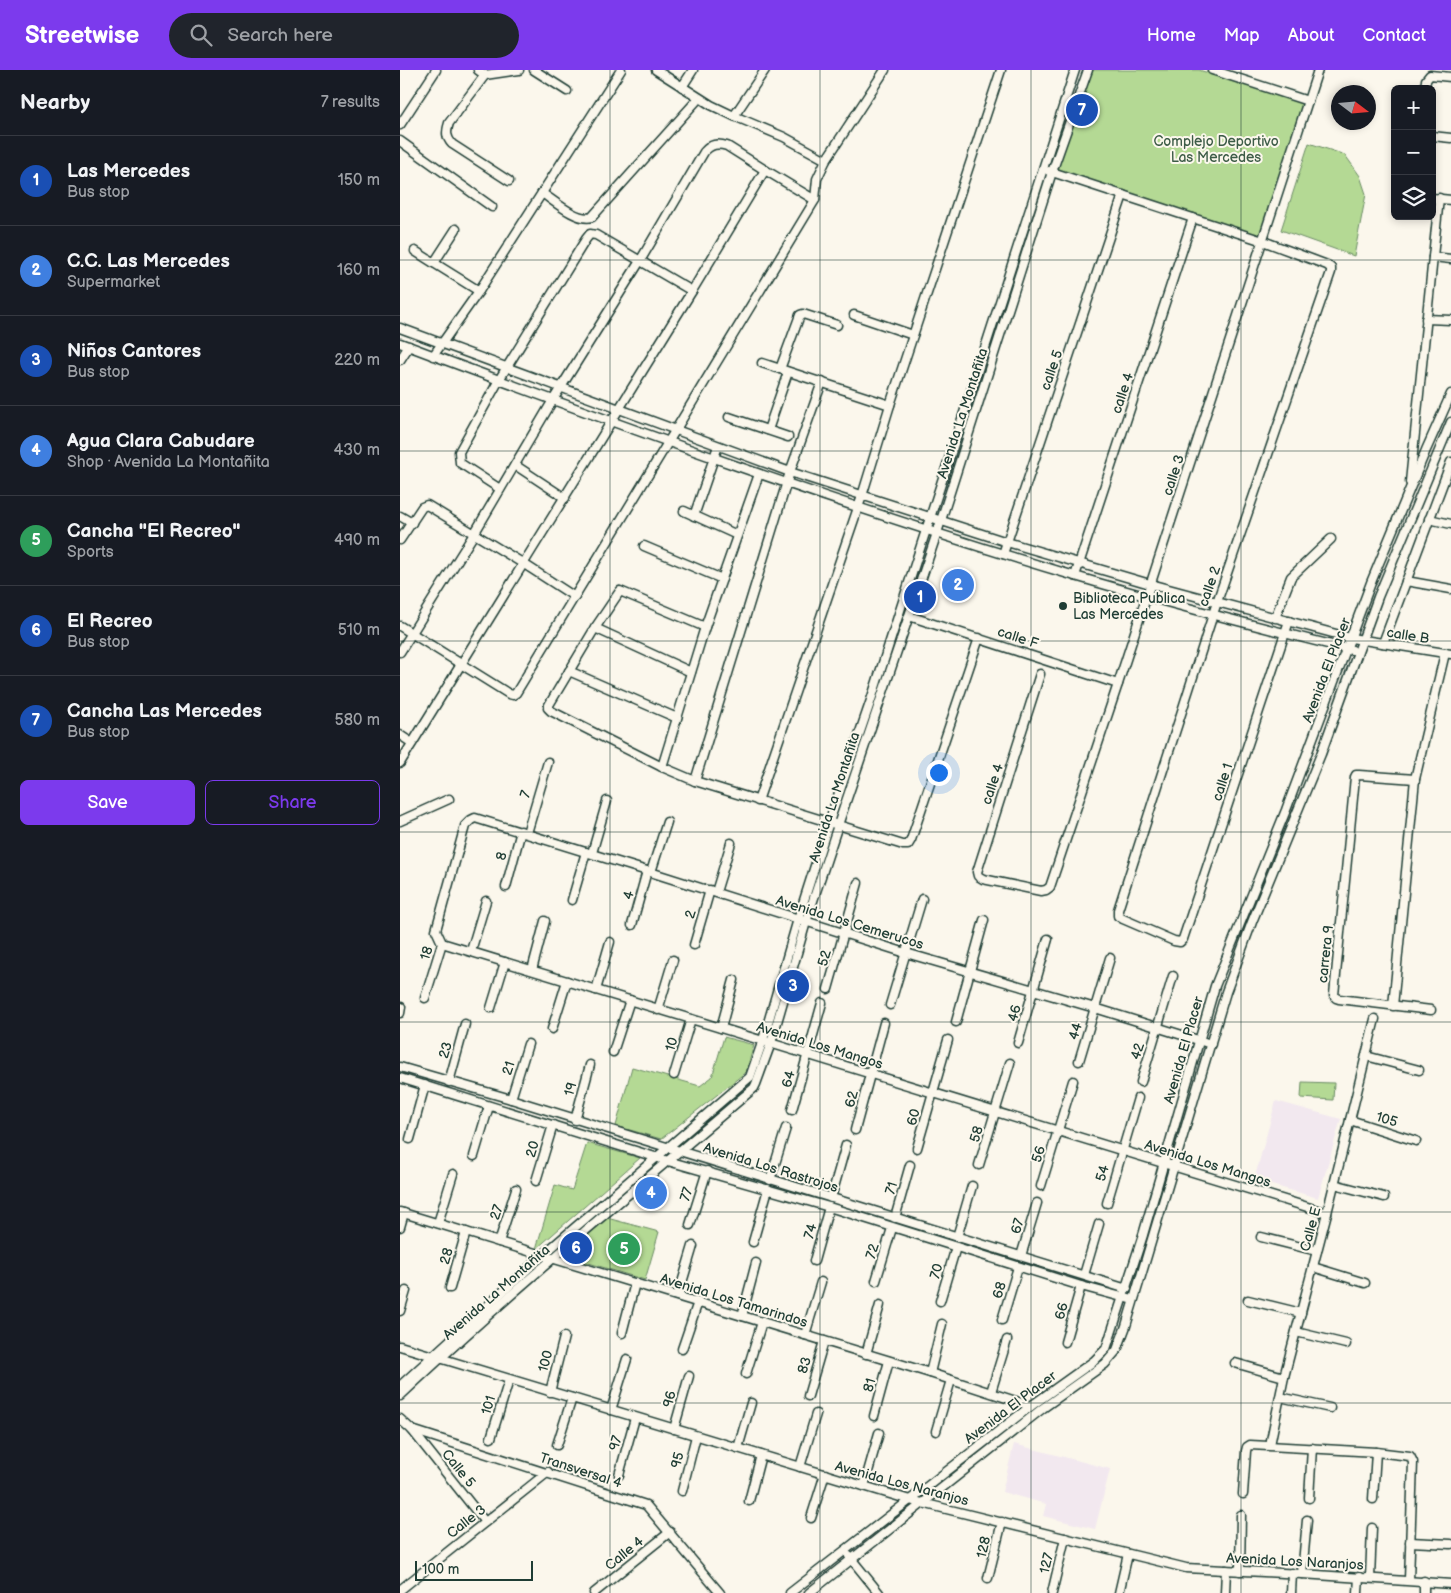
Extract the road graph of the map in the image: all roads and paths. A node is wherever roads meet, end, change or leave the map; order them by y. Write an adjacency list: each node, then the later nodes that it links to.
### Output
1 (436, 70): 24 (street)
2 (519, 70): 15 (street)
3 (534, 70): 20 (street)
4 (621, 70): 33 (street)
5 (656, 70): 19 (street)
6 (693, 70): 19 (street)
7 (765, 70): 23 (street)
8 (885, 70): 28 (street)
9 (1001, 70): 55 (street)
10 (1075, 70): 29 (street, Avenida La Montañita)
11 (1088, 70): 31 (street, Avenida La Montañita)
12 (1212, 70): 17 (street)
13 (1243, 70): 17 (street)
14 (1318, 70): 22 (street, calle 3)
15 (481, 72): 32 (street)
16 (1451, 77): 18 (street)
17 (1240, 79): 22 (street)
18 (1425, 85)
19 (682, 87): 21 (street)
20 (567, 91)
21 (699, 98): 23 (street); 33 (street)
22 (1308, 101): 42 (street, calle 3)
23 (734, 116): 28 (street)
24 (400, 126)
25 (1436, 136): 26 (street)
26 (1451, 138)
27 (400, 141): 38 (street)
28 (826, 160): 36 (street)
29 (1042, 168): 31 (street); 95 (street, Avenida La Montañita)
30 (765, 170): 36 (street); 46 (street); 49 (street)
31 (1052, 172): 34 (street); 97 (street, Avenida La Montañita)
32 (508, 181)
33 (542, 193): 48 (street)
34 (1123, 195): 39 (street); 106 (street, calle 5)
35 (1436, 198): 37 (street)
36 (815, 200): 75 (street)
37 (1451, 200)
38 (492, 207)
39 (1193, 218): 42 (street); 109 (street, calle 4)
40 (1434, 220): 44 (street)
41 (456, 229): 47 (street)
42 (1263, 241): 114 (street, calle 3); 118 (street, calle 2)
43 (415, 251): 47 (street)
44 (1433, 257): 45 (street); 51 (street)
45 (1451, 259)
46 (640, 260): 49 (street); 62 (street); 66 (street)
47 (434, 263): 48 (street)
48 (479, 291): 57 (street)
49 (692, 291): 70 (street)
50 (854, 314): 55 (street)
51 (1426, 319): 52 (street); 88 (street)
52 (1451, 320)
53 (837, 325): 63 (street)
54 (400, 328): 57 (street, calle B)
55 (913, 335): 69 (street)
56 (400, 343): 58 (street)
57 (443, 343): 59 (street); 62 (street, calle B)
58 (409, 346): 59 (street); 60 (street)
59 (433, 356): 64 (street)
60 (400, 360)
61 (762, 363): 63 (street)
62 (507, 367): 64 (street); 66 (street, calle B)
63 (784, 370): 65 (street); 74 (street)
64 (499, 380): 68 (street); 87 (street)
65 (822, 382): 69 (street); 84 (street)
66 (561, 388): 68 (street); 70 (street, calle B)
67 (1451, 394): 76 (street, Avenida El Placer)
68 (554, 400): 72 (street); 83 (street)
69 (890, 405): 89 (street)
70 (620, 409): 72 (street); 75 (street, calle B)
71 (729, 417): 74 (street)
72 (612, 422): 79 (street); 90 (street)
73 (1451, 422): 78 (street, Avenida El Placer)
74 (768, 430): 77 (street)
75 (676, 431): 79 (street); 80 (street, calle B)
76 (1432, 435): 78 (street); 88 (street, Avenida El Placer)
77 (788, 437)
78 (1448, 440): 130 (street, Avenida El Placer)
79 (668, 442): 81 (street); 117 (street)
80 (718, 446): 81 (street); 84 (street, calle B)
81 (714, 458): 85 (street); 94 (street)
82 (1451, 462): 96 (street)
83 (515, 465): 87 (street); 90 (street)
84 (790, 472): 86 (street); 89 (street, calle B)
85 (759, 474): 86 (street); 103 (street)
86 (787, 483): 91 (street); 148 (street)
87 (500, 489): 102 (street)
88 (1409, 491): 129 (street, Avenida El Placer)
89 (862, 496): 91 (street); 95 (street, calle B)
90 (564, 498): 110 (street)
91 (859, 507): 100 (street); 151 (street)
92 (684, 511): 94 (street)
93 (400, 516): 98 (street)
94 (694, 516): 103 (street)
95 (930, 516): 97 (street, calle B); 100 (street, Avenida La Montañita)
96 (1430, 519): 99 (street); 113 (street)
97 (941, 520): 101 (street, Avenida La Montañita); 106 (street, calle B)
98 (412, 523): 102 (street); 105 (street)
99 (1451, 524)
100 (926, 530): 101 (street); 154 (street, Avenida La Montañita)
101 (937, 533): 108 (street); 120 (street, Avenida La Montañita)
102 (474, 534): 110 (street); 126 (street)
103 (737, 535): 112 (street)
104 (1331, 539): 121 (street)
105 (400, 540)
106 (1007, 542): 108 (street, calle 5); 109 (street, calle B)
107 (644, 546): 112 (street)
108 (1003, 554): 111 (street)
109 (1080, 563): 111 (street, calle 4); 114 (street, calle B)
110 (524, 564): 117 (street); 136 (street)
111 (1075, 576): 116 (street)
112 (722, 580): 124 (street)
113 (1406, 581): 115 (street); 131 (street)
114 (1150, 584): 116 (street, calle 3); 118 (street, calle B)
115 (1451, 590)
116 (1146, 596): 119 (street); 140 (street, calle 3)
117 (575, 597): 136 (street)
118 (1217, 602): 119 (street, calle 2); 121 (street, calle B)
119 (1213, 614): 127 (street); 173 (street, calle 2)
120 (908, 616): 128 (street, calle F); 155 (street, Avenida La Montañita)
121 (1275, 618): 122 (street, calle B)
122 (1289, 621): 127 (street, calle 1); 129 (street, calle B)
123 (400, 626): 126 (street)
124 (705, 627): 125 (street); 138 (street)
125 (595, 628): 137 (street); 138 (street)
126 (412, 633): 134 (street); 136 (street)
127 (1284, 634): 132 (street); 173 (street, calle 1)
128 (980, 638): 140 (street, calle F); 155 (street)
129 (1351, 638): 130 (street, calle B); 132 (street, Avenida El Placer)
130 (1362, 640): 131 (street, calle B); 133 (street, Avenida El Placer)
131 (1383, 643): 135 (street, calle B)
132 (1347, 648): 133 (street); 209 (street, Avenida El Placer)
133 (1358, 651): 213 (street, Avenida El Placer)
134 (400, 652)
135 (1448, 654): 147 (street)
136 (462, 665): 143 (street)
137 (569, 671): 141 (street); 146 (street)
138 (691, 672): 141 (street)
139 (1040, 674): 162 (street, calle 4)
140 (1118, 684): 162 (street, calle 3)
141 (677, 718): 146 (street)
142 (400, 735): 143 (street)
143 (412, 743): 145 (street)
144 (548, 762): 156 (street, 7)
145 (400, 763)
146 (662, 767): 148 (street)
147 (1415, 779): 194 (street); 194 (street, carrera 9)
148 (695, 781): 151 (street)
149 (449, 799): 152 (street)
150 (607, 801): 158 (street)
151 (758, 801): 154 (street)
152 (400, 821)
153 (667, 822): 159 (street, 4)
154 (829, 822): 155 (street); 167 (street, Avenida La Montañita)
155 (838, 825): 167 (street, Avenida La Montañita)
156 (524, 832): 158 (street, Avenida Los Cemerucos); 161 (street, 8); 175 (street, Avenida Los Cemerucos)
157 (731, 843): 163 (street, 2)
158 (589, 852): 159 (street, Avenida Los Cemerucos); 165 (street)
159 (649, 871): 163 (street, Avenida Los Cemerucos); 170 (street, 4)
160 (858, 883): 171 (street, 52)
161 (506, 887)
162 (1050, 887)
163 (713, 891): 167 (street, Avenida Los Cemerucos); 176 (street, 2)
164 (922, 899): 178 (street)
165 (572, 900)
166 (486, 901): 177 (street)
167 (802, 920): 171 (street, Avenida Los Cemerucos); 207 (street, Avenida La Montañita); 210 (street, Avenida La Montañita)
168 (984, 920): 183 (street)
169 (545, 921): 182 (street)
170 (632, 925)
171 (844, 933): 178 (street, Avenida Los Cemerucos); 187 (street, 52)
172 (1048, 939): 189 (street, 46)
173 (1183, 939)
174 (610, 942): 188 (street)
175 (442, 943): 177 (street, Avenida Los Mangos); 190 (street, 18)
176 (694, 945)
177 (471, 951): 181 (street, Avenida Los Mangos)
178 (906, 952): 183 (street, Avenida Los Cemerucos); 193 (street)
179 (1110, 958): 196 (street, 44)
180 (673, 960): 197 (street)
181 (505, 962): 182 (street, Avenida Los Mangos); 195 (street)
182 (532, 970): 186 (street, Avenida Los Mangos)
183 (970, 972): 189 (street, Avenida Los Cemerucos); 201 (street)
184 (1173, 976): 204 (street, 42)
185 (734, 980): 205 (street)
186 (567, 981): 188 (street, Avenida Los Mangos); 206 (street)
187 (828, 989)
188 (596, 990): 191 (street, Avenida Los Mangos)
189 (1033, 990): 196 (street, Avenida Los Cemerucos); 211 (street, 46)
190 (426, 998)
191 (630, 1000): 197 (street, Avenida Los Mangos); 214 (street)
192 (822, 1003): 215 (street, 64)
193 (890, 1005)
194 (1393, 1006): 198 (street)
195 (491, 1008)
196 (1095, 1008): 204 (street, Avenida Los Cemerucos); 217 (street, 44)
197 (658, 1010): 199 (street, Avenida Los Mangos)
198 (1431, 1010)
199 (691, 1019): 205 (street, Avenida Los Mangos); 223 (street, 10)
200 (1375, 1019): 216 (street, Calle E)
201 (956, 1022)
202 (884, 1023): 222 (street, 62)
203 (465, 1024): 226 (street, 23)
204 (1158, 1027): 209 (street, Avenida Los Cemerucos); 227 (street, 42)
205 (721, 1028): 207 (street, Avenida Los Mangos)
206 (552, 1029)
207 (762, 1040): 210 (street, Avenida Los Mangos); 245 (street, Avenida La Montañita)
208 (948, 1040): 229 (street, 60)
209 (1199, 1041): 213 (street, Avenida Los Cemerucos); 251 (street, Avenida El Placer)
210 (772, 1043): 215 (street, Avenida Los Mangos); 247 (street, Avenida La Montañita)
211 (1018, 1043)
212 (528, 1044): 231 (street, 21)
213 (1210, 1044): 254 (street, Avenida El Placer)
214 (613, 1052)
215 (808, 1055): 222 (street, Avenida Los Mangos); 233 (street, 64)
216 (1366, 1056): 221 (street); 236 (street, Calle E)
217 (1078, 1061)
218 (1010, 1063): 234 (street, 58)
219 (590, 1065): 235 (street, 19)
220 (400, 1067): 226 (street, Avenida Los Rastrojos)
221 (1419, 1070)
222 (870, 1074): 229 (street, Avenida Los Mangos); 239 (street, 62)
223 (674, 1075)
224 (400, 1078): 228 (street, Avenida Los Rastrojos)
225 (1073, 1081): 240 (street, 56)
226 (448, 1082): 231 (street, Avenida Los Rastrojos)
227 (1141, 1082)
228 (424, 1086): 232 (street, Avenida Los Rastrojos); 241 (street)
229 (933, 1092): 234 (street, Avenida Los Mangos); 244 (street, 60)
230 (1138, 1098): 246 (street, 54)
231 (511, 1099): 235 (street, Avenida Los Rastrojos)
232 (489, 1106): 237 (street, Avenida Los Rastrojos); 248 (street)
233 (792, 1110)
234 (996, 1111): 240 (street, Avenida Los Mangos); 253 (street, 58)
235 (574, 1120): 245 (street, Avenida Los Rastrojos)
236 (1350, 1120): 242 (street, 105); 259 (street, Calle E)
237 (553, 1125): 249 (street, Avenida Los Rastrojos); 258 (street, 20)
238 (786, 1128): 257 (street)
239 (855, 1130)
240 (1058, 1130): 246 (street, Avenida Los Mangos); 261 (street, 56)
241 (410, 1139)
242 (1416, 1141)
243 (846, 1146): 265 (street)
244 (917, 1148)
245 (668, 1149): 247 (street, Avenida Los Rastrojos); 249 (street, Avenida La Montañita)
246 (1122, 1149): 251 (street, Avenida Los Mangos); 267 (street, 54)
247 (678, 1152): 250 (street, Avenida La Montañita); 257 (street, Avenida Los Rastrojos)
248 (474, 1156)
249 (658, 1157): 250 (street, Avenida Los Rastrojos); 285 (street, Avenida La Montañita)
250 (668, 1161): 255 (street, Avenida Los Rastrojos); 287 (street, Avenida La Montañita)
251 (1163, 1162): 254 (street, Avenida Los Mangos); 299 (street, Avenida El Placer)
252 (910, 1164): 271 (street, 71)
253 (979, 1165)
254 (1174, 1165): 270 (street, Avenida Los Mangos); 301 (street, Avenida El Placer)
255 (707, 1171): 263 (street, Avenida Los Rastrojos); 274 (street, 77)
256 (454, 1174): 272 (street)
257 (770, 1180): 265 (street, Avenida Los Rastrojos)
258 (536, 1181)
259 (1334, 1184): 264 (street); 270 (street, Calle E)
260 (972, 1186): 278 (street)
261 (1041, 1186)
262 (516, 1189): 280 (street, 27)
263 (768, 1189): 268 (street, Avenida Los Rastrojos); 281 (street)
264 (1384, 1197)
265 (831, 1198): 271 (street, Avenida Los Rastrojos)
266 (1037, 1203): 286 (street, 67)
267 (1106, 1203)
268 (829, 1208): 276 (street, Avenida Los Rastrojos); 288 (street, 74)
269 (402, 1213): 272 (street, Avenida Los Tamarindos); 275 (street)
270 (1327, 1213): 284 (street, Calle E)
271 (895, 1218): 278 (street, Avenida Los Rastrojos)
272 (438, 1223): 277 (street, Avenida Los Tamarindos)
273 (1099, 1224): 292 (street)
274 (690, 1225)
275 (400, 1227)
276 (892, 1228): 283 (street, Avenida Los Rastrojos); 293 (street, 72)
277 (466, 1232): 280 (street, Avenida Los Tamarindos); 298 (street, 28)
278 (957, 1237): 286 (street, Avenida Los Rastrojos)
279 (1261, 1237): 284 (street)
280 (499, 1242): 285 (street, Avenida Los Tamarindos)
281 (753, 1242)
282 (693, 1246): 302 (street)
283 (956, 1247): 290 (street, Avenida Los Rastrojos); 306 (street, 70)
284 (1317, 1251): 291 (street, Calle E)
285 (543, 1255): 287 (street, Avenida Los Tamarindos); 326 (street, Avenida La Montañita)
286 (1021, 1256): 292 (street, Avenida Los Rastrojos)
287 (553, 1258): 295 (street, Avenida Los Tamarindos); 326 (street, Avenida La Montañita)
288 (814, 1261)
289 (756, 1263): 311 (street)
290 (1018, 1267): 297 (street, Avenida Los Rastrojos); 312 (street, 68)
291 (1312, 1267): 296 (street); 310 (street, Calle E)
292 (1084, 1275): 299 (street, Avenida Los Rastrojos)
293 (876, 1281)
294 (821, 1282): 317 (street)
295 (635, 1283): 302 (street, Avenida Los Tamarindos); 316 (street)
296 (1365, 1283)
297 (1081, 1286): 303 (street, Avenida Los Rastrojos); 321 (street, 66)
298 (450, 1288)
299 (1125, 1288): 301 (street, Avenida Los Rastrojos); 303 (street, Avenida El Placer)
300 (406, 1291): 309 (street)
301 (1136, 1292): 304 (street, Avenida El Placer)
302 (678, 1296): 307 (street, Avenida Los Tamarindos)
303 (1122, 1298): 304 (street, Avenida Los Rastrojos); 344 (street, Avenida El Placer)
304 (1133, 1300): 374 (street, Avenida El Placer)
305 (1248, 1300): 310 (street)
306 (940, 1301)
307 (698, 1302): 311 (street, Avenida Los Tamarindos); 324 (street)
308 (880, 1305): 325 (street)
309 (400, 1311)
310 (1301, 1314): 315 (street, Calle E)
311 (742, 1316): 313 (street, Avenida Los Tamarindos)
312 (1002, 1320)
313 (762, 1322): 317 (street, Avenida Los Tamarindos); 331 (street)
314 (942, 1324): 330 (street)
315 (1296, 1332): 322 (street); 333 (street, Calle E)
316 (622, 1333)
317 (805, 1335): 320 (street, Avenida Los Tamarindos)
318 (564, 1337): 337 (street, 100)
319 (1007, 1340): 338 (street)
320 (824, 1341): 325 (street, Avenida Los Tamarindos); 340 (street, 83)
321 (1065, 1342)
322 (1346, 1344)
323 (400, 1346): 326 (street, Avenida Los Naranjos)
324 (682, 1349)
325 (866, 1354): 328 (street, Avenida Los Tamarindos)
326 (437, 1356): 334 (street, Avenida Los Naranjos); 336 (street, Avenida La Montañita); 339 (street, Avenida La Montañita)
327 (626, 1359): 346 (street)
328 (889, 1361): 330 (street, Avenida Los Tamarindos); 348 (street, 81)
329 (1235, 1363): 333 (street)
330 (930, 1373): 335 (street, Avenida Los Tamarindos)
331 (746, 1374)
332 (689, 1376): 351 (street, 96)
333 (1284, 1377): 341 (street, Calle E)
334 (509, 1380): 337 (street, Avenida Los Naranjos); 356 (street, 101)
335 (951, 1380): 338 (street, Avenida Los Tamarindos); 353 (street)
336 (400, 1386)
337 (550, 1392): 342 (street, Avenida Los Naranjos)
338 (991, 1392): 344 (street, Avenida Los Tamarindos)
339 (400, 1396)
340 (808, 1396)
341 (1280, 1397): 345 (street); 358 (street, Calle E)
342 (572, 1398): 346 (street, Avenida Los Naranjos); 357 (street)
343 (750, 1403): 359 (street)
344 (1031, 1406): 372 (street, Avenida El Placer)
345 (1330, 1408)
346 (611, 1410): 349 (street, Avenida Los Naranjos)
347 (816, 1414): 363 (street)
348 (874, 1416)
349 (635, 1418): 351 (street, Avenida Los Naranjos); 366 (street, 97)
350 (400, 1420): 352 (street, Transversal 4)
351 (674, 1429): 355 (street, Avenida Los Naranjos)
352 (412, 1430): 364 (street, Transversal 4); 378 (street, Calle 5)
353 (936, 1431)
354 (879, 1433): 367 (street)
355 (696, 1436): 359 (street, Avenida Los Naranjos); 368 (street, 95)
356 (491, 1438)
357 (557, 1445)
358 (1270, 1445): 360 (street); 369 (street)
359 (738, 1448): 362 (street, Avenida Los Naranjos)
360 (1312, 1448): 361 (street); 370 (street)
361 (1376, 1452): 371 (street); 383 (street)
362 (761, 1455): 363 (street, Avenida Los Naranjos); 373 (street)
363 (800, 1467): 365 (street, Avenida Los Naranjos)
364 (548, 1472): 378 (street, Calle 3); 381 (street, Transversal 4)
365 (825, 1474): 367 (street, Avenida Los Naranjos); 376 (street)
366 (618, 1475)
367 (864, 1486): 372 (street, Avenida Los Naranjos)
368 (682, 1491)
369 (1243, 1494)
370 (1308, 1498)
371 (1373, 1499)
372 (910, 1500): 374 (street, Avenida Los Naranjos); 385 (street, Avenida El Placer)
373 (749, 1501)
374 (922, 1503): 379 (street, Avenida Los Naranjos); 387 (street, Avenida El Placer)
375 (1241, 1515): 389 (street)
376 (811, 1518)
377 (1307, 1520): 391 (street)
378 (485, 1522): 398 (street, Calle 3)
379 (1002, 1522): 382 (street, Avenida Los Naranjos); 393 (street, 128)
380 (1372, 1528): 394 (street)
381 (670, 1532): 399 (street, Calle 4); 400 (street, Transversal 4)
382 (1065, 1538): 386 (street, Avenida Los Naranjos); 404 (street, 127)
383 (1410, 1542): 384 (street); 395 (street)
384 (1451, 1544)
385 (845, 1551): 387 (street); 401 (street, Avenida El Placer)
386 (1128, 1554): 388 (street, Avenida Los Naranjos); 405 (street)
387 (851, 1559): 402 (street, Avenida El Placer); 403 (street)
388 (1226, 1570): 389 (street, Avenida Los Naranjos); 406 (street)
389 (1240, 1570): 390 (street, Avenida Los Naranjos)
390 (1292, 1573): 391 (street, Avenida Los Naranjos); 407 (street)
391 (1302, 1574): 392 (street, Avenida Los Naranjos)
392 (1359, 1577): 394 (street, Avenida Los Naranjos); 408 (street)
393 (988, 1578)
394 (1370, 1578): 395 (street, Avenida Los Naranjos)
395 (1409, 1580): 396 (street, Avenida Los Naranjos)
396 (1424, 1581): 397 (street, Avenida Los Naranjos); 409 (street)
397 (1451, 1584)
398 (400, 1590)
399 (594, 1593)
400 (720, 1593)
401 (790, 1593)
402 (809, 1593)
403 (879, 1593)
404 (1052, 1593)
405 (1119, 1593)
406 (1225, 1593)
407 (1291, 1593)
408 (1358, 1593)
409 (1424, 1593)

